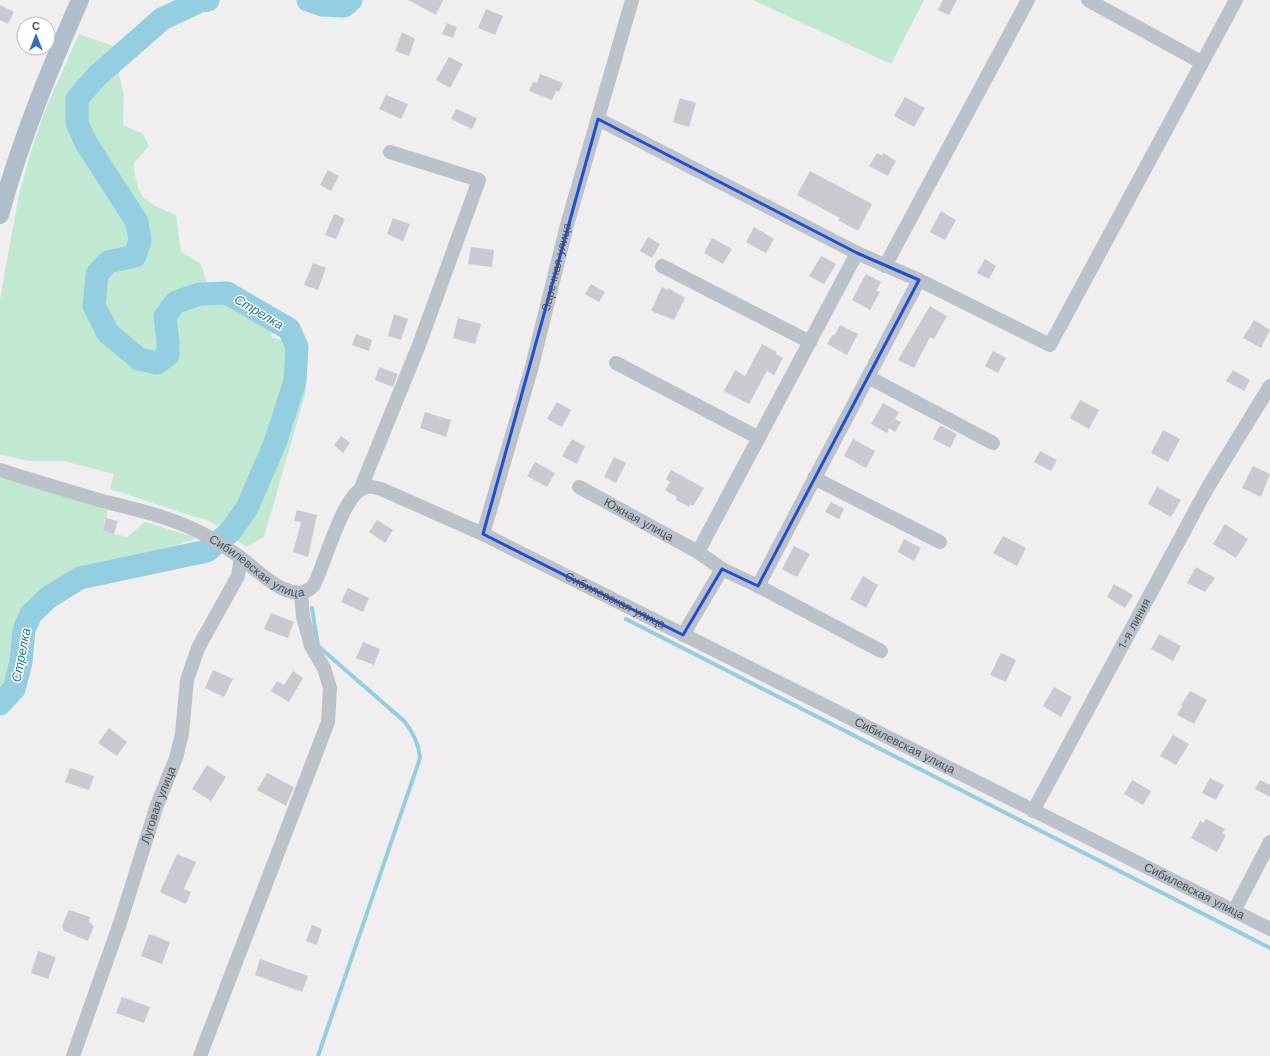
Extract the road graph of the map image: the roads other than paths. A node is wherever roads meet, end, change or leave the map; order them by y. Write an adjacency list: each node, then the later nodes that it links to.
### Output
1 (632, 0): 7 (street, Заречная улица)
2 (1028, 0): 12 (street)
3 (1088, 0): 6 (street)
4 (1236, 0): 6 (street)
5 (77, 1): 9 (main road)
6 (1201, 62): 13 (street)
7 (598, 118): 10 (street); 24 (street, Заречная улица)
8 (390, 152): 23 (street)
9 (0, 215)
10 (857, 253): 12 (street); 14 (street)
11 (662, 266): 14 (street)
12 (885, 266): 13 (street)
13 (919, 280): 16 (street)
14 (810, 342): 18 (street)
15 (616, 362): 18 (street)
16 (868, 377): 19 (street); 21 (street)
17 (1270, 386): 33 (street, 1-я линия)
18 (759, 438): 26 (street)
19 (993, 443)
20 (0, 470): 27 (street, Сибилевская улица)
21 (814, 478): 25 (street); 29 (street)
22 (579, 487): 26 (street, Южная улица)
23 (360, 490): 24 (street, Сибилевская улица); 30 (street, Сибилевская улица)
24 (483, 534): 31 (street, Сибилевская улица)
25 (940, 542)
26 (698, 552): 28 (street, Южная улица)
27 (241, 558): 30 (street, Сибилевская улица); 37 (street, Луговая улица)
28 (722, 569): 29 (street, Южная улица); 31 (street)
29 (758, 586): 32 (street, Южная улица)
30 (301, 593): 38 (street)
31 (683, 635): 33 (street, Сибилевская улица)
32 (881, 651)
33 (1033, 811): 35 (street, Сибилевская улица)
34 (1270, 842): 35 (street)
35 (1234, 911): 36 (street, Сибилевская улица)
36 (1270, 929)
37 (74, 1056)
38 (200, 1056)

